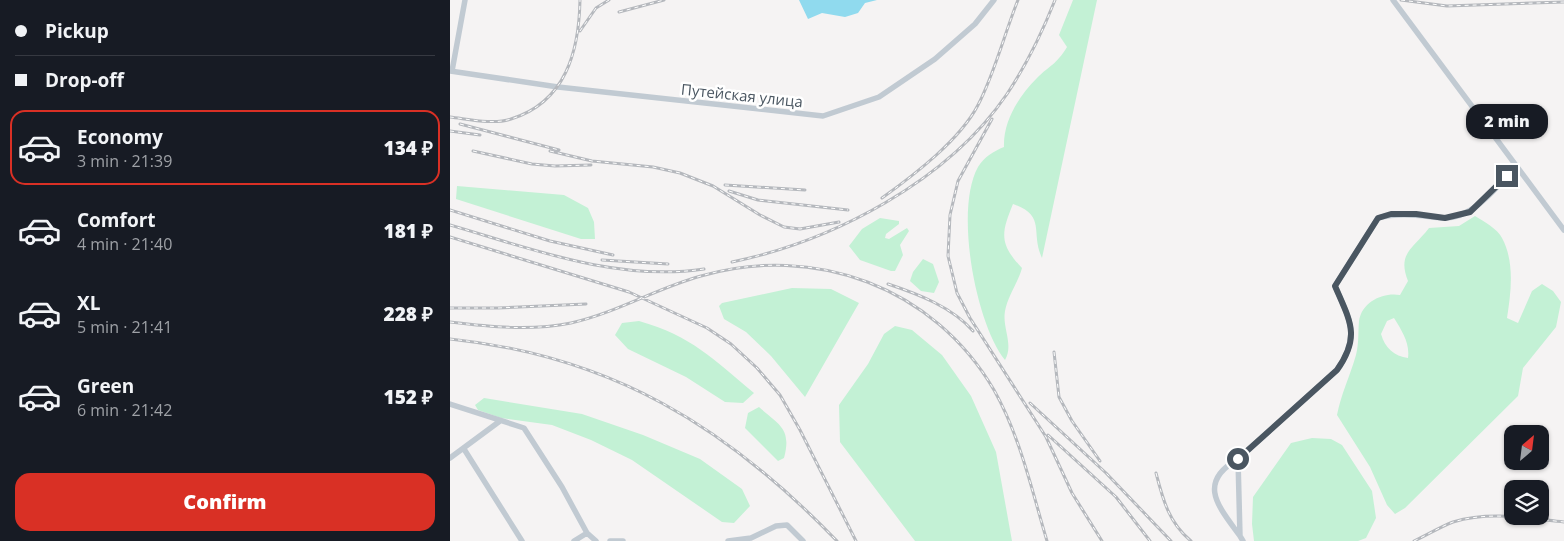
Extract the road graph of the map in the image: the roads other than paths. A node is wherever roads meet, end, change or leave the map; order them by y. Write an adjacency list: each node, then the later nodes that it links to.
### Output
1 (465, 0): 4 (street)
2 (994, 0): 4 (street, Путейская улица)
3 (1393, 0): 5 (street)
4 (451, 71)
5 (1517, 166): 6 (street); 11 (street)
6 (1564, 230)
7 (450, 404): 8 (street)
8 (500, 421): 9 (street); 12 (street)
9 (464, 449): 10 (street); 14 (street)
10 (450, 458)
11 (1238, 459): 13 (street); 13 (street)
12 (587, 533): 15 (street); 16 (street)
13 (1242, 539)
14 (522, 541)
15 (574, 541)
16 (596, 541)
17 (610, 541): 18 (street)
18 (623, 541)
19 (728, 541): 20 (street)
20 (803, 541)

